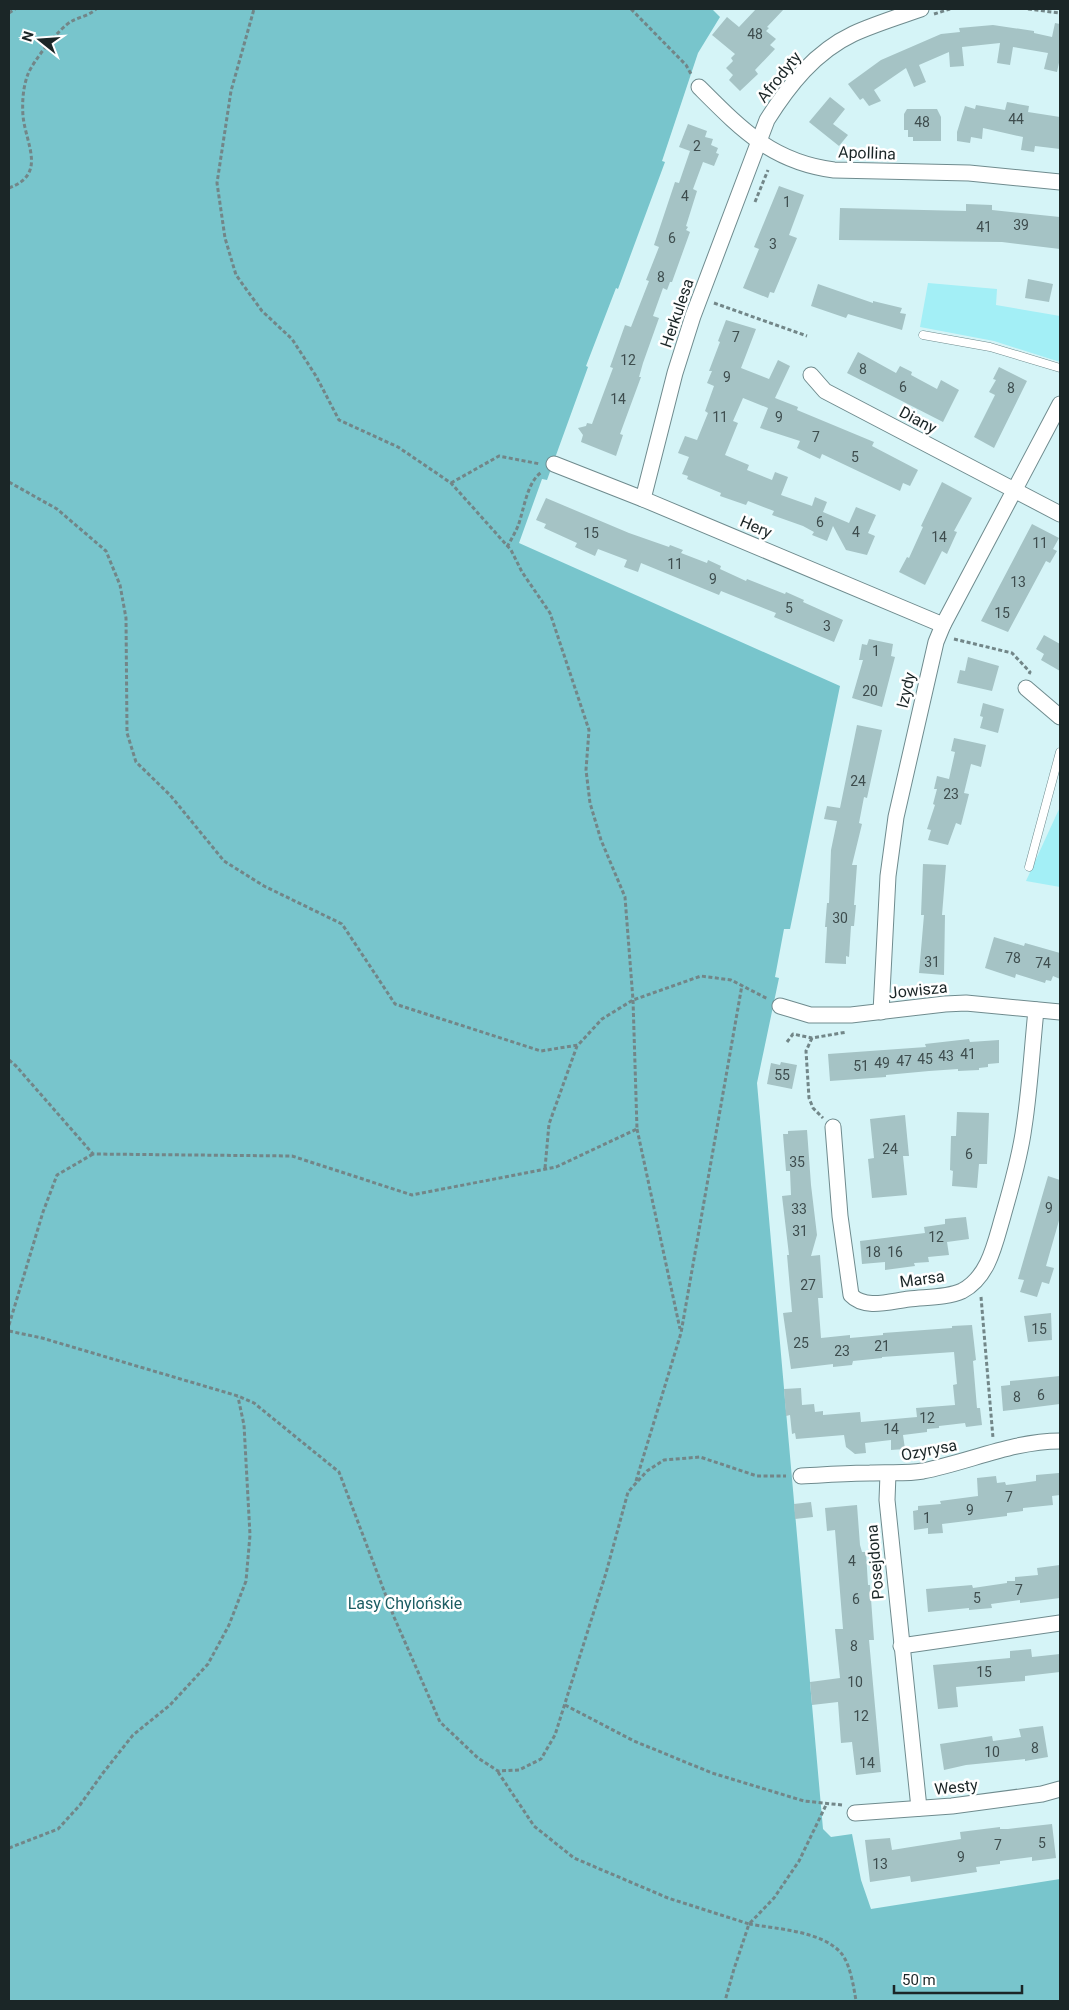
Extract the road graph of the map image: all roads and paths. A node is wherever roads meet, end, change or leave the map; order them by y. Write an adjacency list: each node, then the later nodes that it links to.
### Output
1 (16, 9): 7 (path)
2 (96, 9): 13 (path)
3 (254, 9): 25 (path)
4 (631, 9): 9 (path)
5 (921, 9): 10 (street, Afrodyty)
6 (1028, 9): 8 (path)
7 (9, 13)
8 (1060, 13)
9 (699, 87): 10 (street, Apollina)
10 (758, 142): 12 (street, Apollina); 27 (street, Herkulesa)
11 (768, 170): 14 (path)
12 (1060, 182)
13 (9, 188)
14 (753, 206)
15 (717, 294): 16 (path)
16 (714, 303): 17 (path); 19 (path)
17 (710, 312)
18 (922, 335): 20 (lane)
19 (807, 336)
20 (1060, 368)
21 (811, 375): 26 (street, Diany)
22 (1060, 404): 26 (street, Izydy)
23 (552, 465): 25 (path); 27 (street, Hery); 29 (path)
24 (9, 482): 43 (path)
25 (451, 483): 29 (path)
26 (1014, 490): 28 (street, Diany); 30 (street, Izydy)
27 (643, 499): 30 (street, Hery)
28 (1060, 514)
29 (507, 547): 37 (path)
30 (943, 625): 40 (street, Izydy)
31 (951, 648): 32 (path)
32 (1026, 688): 33 (street)
33 (1060, 717)
34 (1060, 752): 35 (lane)
35 (1029, 867)
36 (742, 985): 37 (path); 38 (path); 52 (path)
37 (632, 1000): 43 (path); 46 (path)
38 (780, 1006): 40 (street, Jowisza)
39 (1036, 1010): 40 (street, Jowisza); 41 (street, Jowisza); 49 (street, Marsa)
40 (881, 1012)
41 (1060, 1012)
42 (810, 1036): 45 (path)
43 (578, 1045): 48 (path)
44 (9, 1060): 47 (path)
45 (833, 1127): 49 (street, Marsa)
46 (638, 1129): 48 (path); 52 (path)
47 (93, 1154): 48 (path); 50 (path)
48 (545, 1168)
49 (975, 1280): 55 (path)
50 (9, 1325)
51 (9, 1331): 53 (path)
52 (681, 1333): 58 (path)
53 (238, 1396): 62 (path); 67 (path)
54 (1060, 1440): 55 (street, Ozyrysa)
55 (994, 1452): 56 (street, Ozyrysa)
56 (888, 1474): 57 (street, Ozyrysa); 60 (street, Posejdona)
57 (801, 1476): 58 (path)
58 (635, 1484): 61 (path)
59 (1060, 1623): 60 (street)
60 (901, 1646): 65 (street, Posejdona)
61 (565, 1705): 62 (path); 64 (path)
62 (498, 1771): 68 (path)
63 (1060, 1788): 65 (street, Westy)
64 (827, 1803): 66 (path); 68 (path)
65 (919, 1808): 66 (street, Westy)
66 (855, 1813)
67 (9, 1848)
68 (749, 1924): 69 (path); 70 (path)
69 (725, 2001)
70 (856, 2001)

